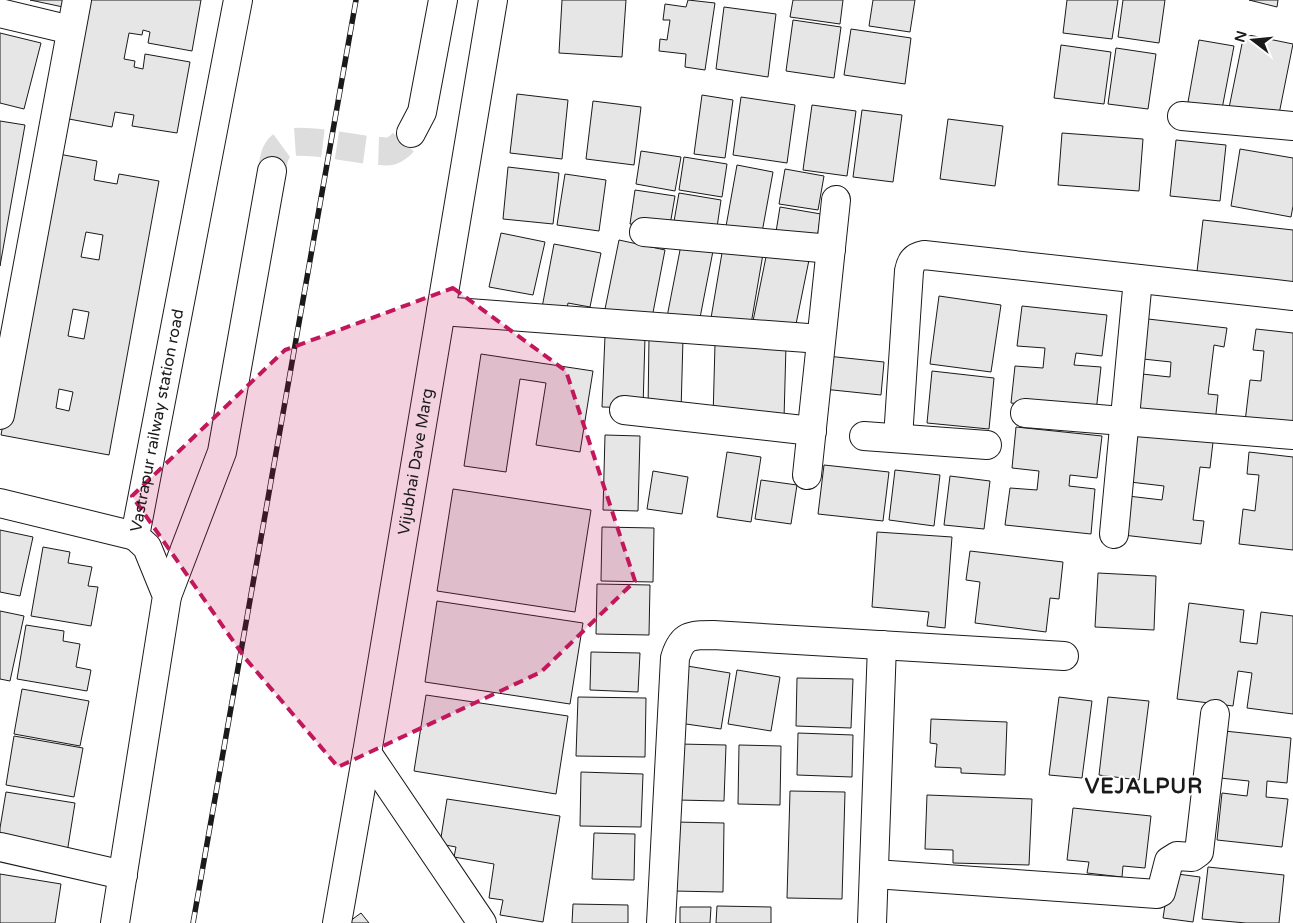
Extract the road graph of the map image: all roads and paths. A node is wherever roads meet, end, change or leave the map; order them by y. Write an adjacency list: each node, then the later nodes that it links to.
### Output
1 (77, 0): 6 (street)
2 (238, 0): 30 (street, Vastrapur railway station road)
3 (443, 0): 9 (street)
4 (493, 0): 16 (street, Vijubhai Dave Marg)
5 (0, 13): 6 (street)
6 (71, 30): 20 (street)
7 (1182, 116): 8 (street)
8 (1293, 126)
9 (411, 133)
10 (272, 171): 31 (street)
11 (836, 200): 13 (street)
12 (644, 232): 13 (street)
13 (831, 248): 17 (street)
14 (1138, 279): 15 (street); 21 (street); 25 (street)
15 (1293, 296)
16 (441, 310): 17 (street); 35 (street, Vijubhai Dave Marg)
17 (821, 339): 22 (street)
18 (624, 410): 22 (street)
19 (1025, 413): 21 (street)
20 (0, 415)
21 (1124, 421): 24 (street); 29 (street)
22 (812, 431): 27 (street)
23 (864, 436): 25 (street)
24 (1293, 436)
25 (898, 438): 26 (street)
26 (987, 445)
27 (807, 475)
28 (0, 503): 30 (street)
29 (1114, 534)
30 (135, 536): 31 (street, Vastrapur railway station road)
31 (167, 596): 38 (street)
32 (882, 645): 33 (street); 37 (street); 42 (street)
33 (1064, 656)
34 (1215, 714): 37 (street)
35 (367, 753): 40 (street, Vijubhai Dave Marg); 41 (street)
36 (0, 847): 38 (street)
37 (875, 874): 43 (street)
38 (123, 875): 39 (street)
39 (115, 923)
40 (337, 923)
41 (482, 923)
42 (661, 923)
43 (872, 923)

